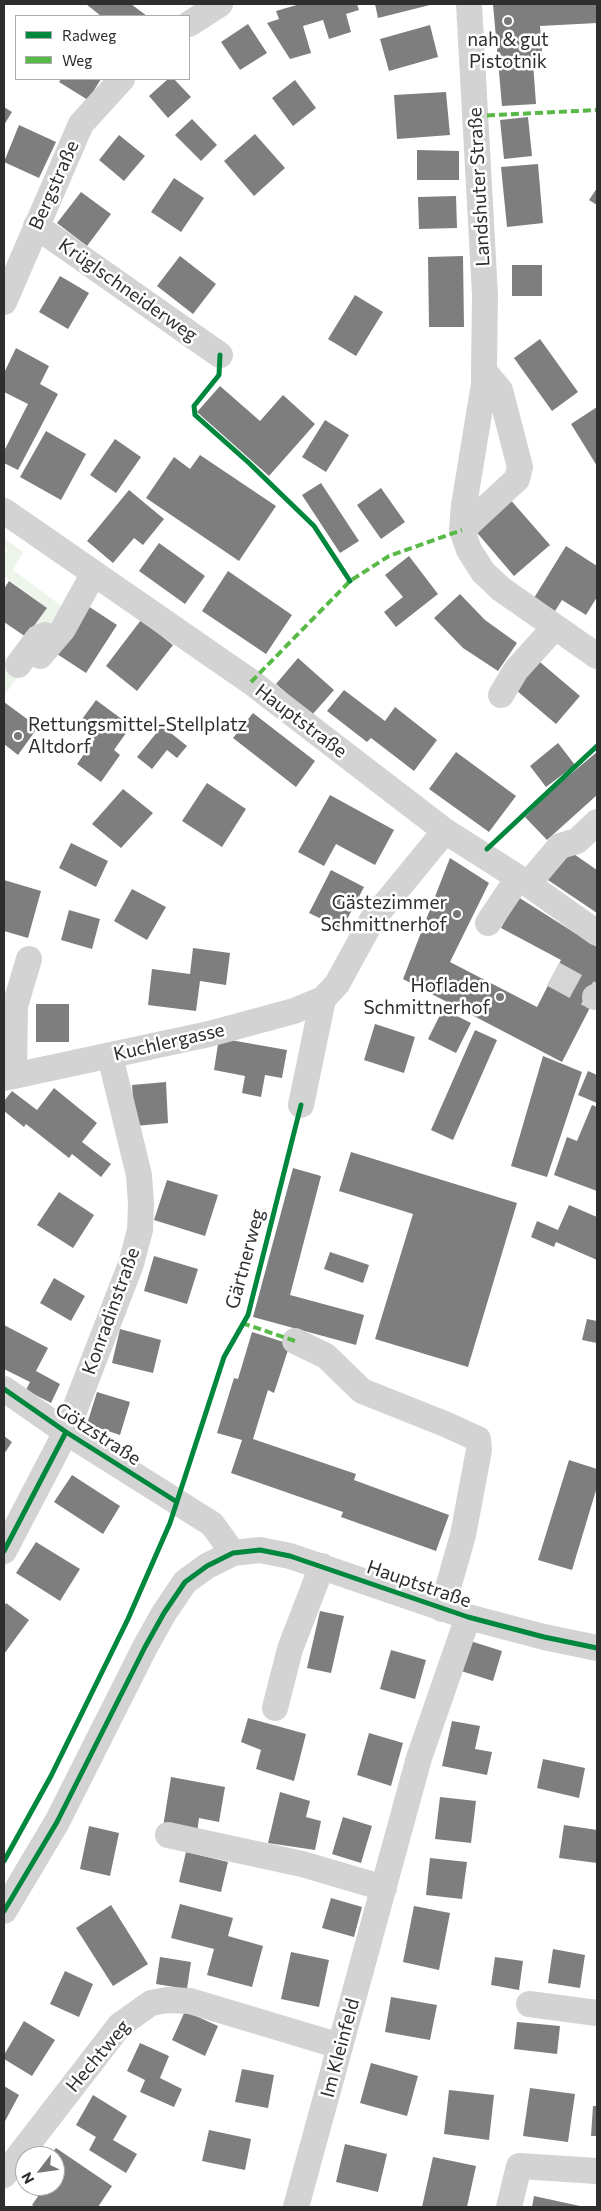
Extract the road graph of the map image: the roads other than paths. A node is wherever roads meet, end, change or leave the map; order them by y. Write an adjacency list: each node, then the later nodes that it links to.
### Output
1 (220, 4): 3 (street)
2 (468, 4): 8 (street, Landshuter Straße)
3 (190, 23)
4 (121, 80): 5 (street, Bergstraße)
5 (36, 226): 6 (street, Bergstraße); 7 (street, Krüglschneiderweg)
6 (4, 302)
7 (220, 355)
8 (484, 371): 10 (street, Landshuter Straße); 10 (street)
9 (4, 511): 11 (street, Hauptstraße)
10 (462, 530): 12 (street, Landshuter Straße)
11 (94, 573): 14 (street); 17 (street, Hauptstraße)
12 (555, 627): 13 (street, Landshuter Straße); 15 (street)
13 (597, 656)
14 (29, 660)
15 (501, 695)
16 (597, 822): 18 (street)
17 (445, 831): 18 (street, Hauptstraße); 22 (street)
18 (523, 881): 19 (street); 20 (street, Hauptstraße)
19 (488, 923)
20 (597, 933)
21 (29, 959): 24 (street, Kuchlergasse)
22 (322, 999): 23 (street, Kuchlergasse); 25 (street)
23 (110, 1056): 24 (street, Kuchlergasse); 28 (street, Konradinstraße)
24 (9, 1076)
25 (300, 1105)
26 (295, 1341): 32 (street)
27 (4, 1389): 28 (street, Götzstraße)
28 (66, 1432): 29 (street, Konradinstraße); 30 (street, Götzstraße)
29 (4, 1551)
30 (232, 1553): 31 (street, Hauptstraße); 38 (street)
31 (322, 1566): 32 (street, Hauptstraße); 35 (street)
32 (442, 1609): 33 (street, Hauptstraße)
33 (468, 1617): 34 (street, Hauptstraße); 37 (street, Im Kleinfeld)
34 (597, 1648)
35 (275, 1708)
36 (168, 1835): 37 (street)
37 (384, 1888): 41 (street, Im Kleinfeld)
38 (4, 1911)
39 (529, 2004): 40 (street)
40 (597, 2013)
41 (340, 2046): 43 (street, Hechtweg); 44 (street, Im Kleinfeld)
42 (597, 2171): 45 (street)
43 (4, 2175)
44 (296, 2207)
45 (510, 2207)

